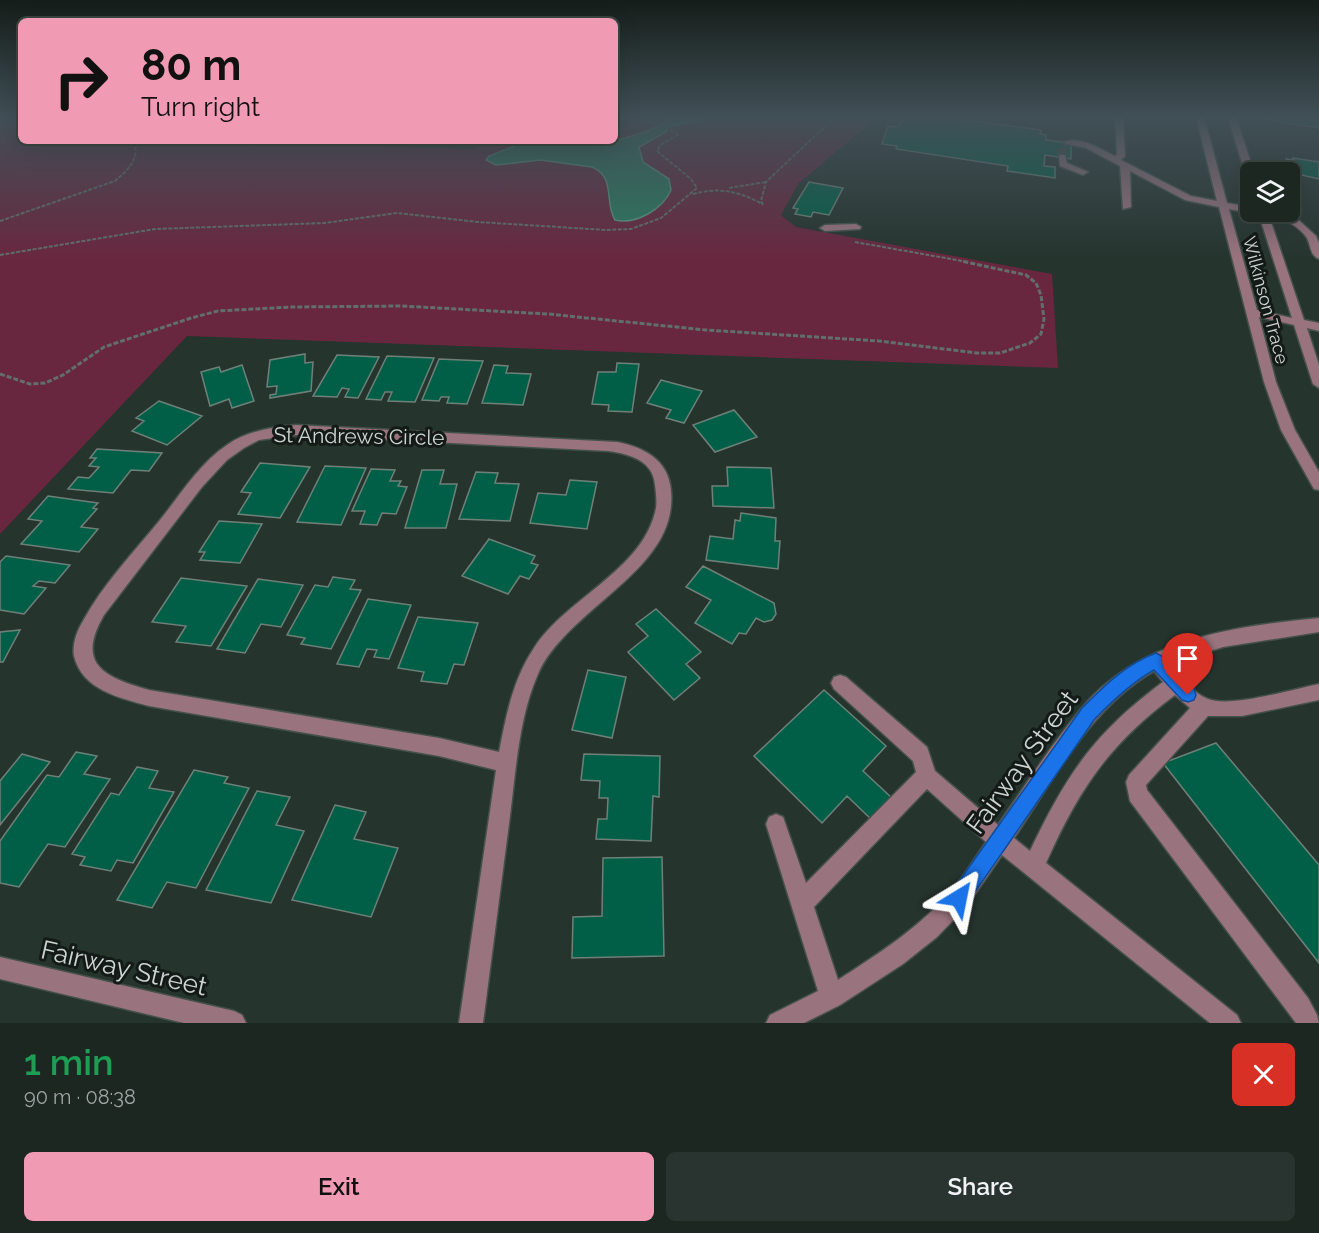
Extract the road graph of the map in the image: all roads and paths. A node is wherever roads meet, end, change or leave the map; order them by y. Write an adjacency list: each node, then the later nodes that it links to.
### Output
1 (131, 165): 16 (path)
2 (670, 165): 9 (path)
3 (784, 165): 8 (path)
4 (1065, 165): 7 (street)
5 (1125, 165): 13 (street); 14 (street)
6 (1212, 165): 13 (street, Wilkinson Trace)
7 (1083, 172)
8 (766, 182): 11 (path); 11 (path)
9 (696, 183): 10 (path); 12 (path)
10 (710, 189): 11 (path); 12 (path)
11 (725, 189)
12 (692, 194): 23 (path)
13 (1223, 206): 15 (street); 25 (street, Wilkinson Trace)
14 (1126, 207)
15 (1240, 208)
16 (0, 221)
17 (1265, 222): 26 (street, Wilkinson Trace)
18 (1296, 222): 21 (street)
19 (856, 227): 20 (street)
20 (828, 228): 28 (path)
21 (1307, 232): 22 (street); 24 (street)
22 (1319, 234)
23 (0, 255)
24 (1319, 256)
25 (1250, 312): 26 (street); 30 (street, Wilkinson Trace)
26 (1299, 323): 27 (street); 29 (street, Wilkinson Trace)
27 (1319, 327)
28 (0, 374)
29 (1319, 384)
30 (1319, 485)
31 (1319, 625): 32 (street, Fairway Street)
32 (1156, 661): 33 (street); 40 (street, Fairway Street)
33 (1176, 682): 36 (street); 41 (street)
34 (840, 683): 38 (street)
35 (1319, 692): 36 (street)
36 (1204, 707): 49 (street)
37 (507, 763): 37 (street, St Andrews Circle); 46 (street, St Andrews Circle)
38 (926, 776): 40 (street); 42 (street)
39 (776, 824): 42 (street)
40 (1000, 840): 41 (street); 44 (street, Fairway Street)
41 (1034, 866): 48 (street)
42 (801, 904): 44 (street)
43 (0, 968): 45 (street, Fairway Street)
44 (832, 997): 47 (street, Fairway Street)
45 (234, 1023)
46 (471, 1023)
47 (778, 1023)
48 (1229, 1023)
49 (1309, 1023)

